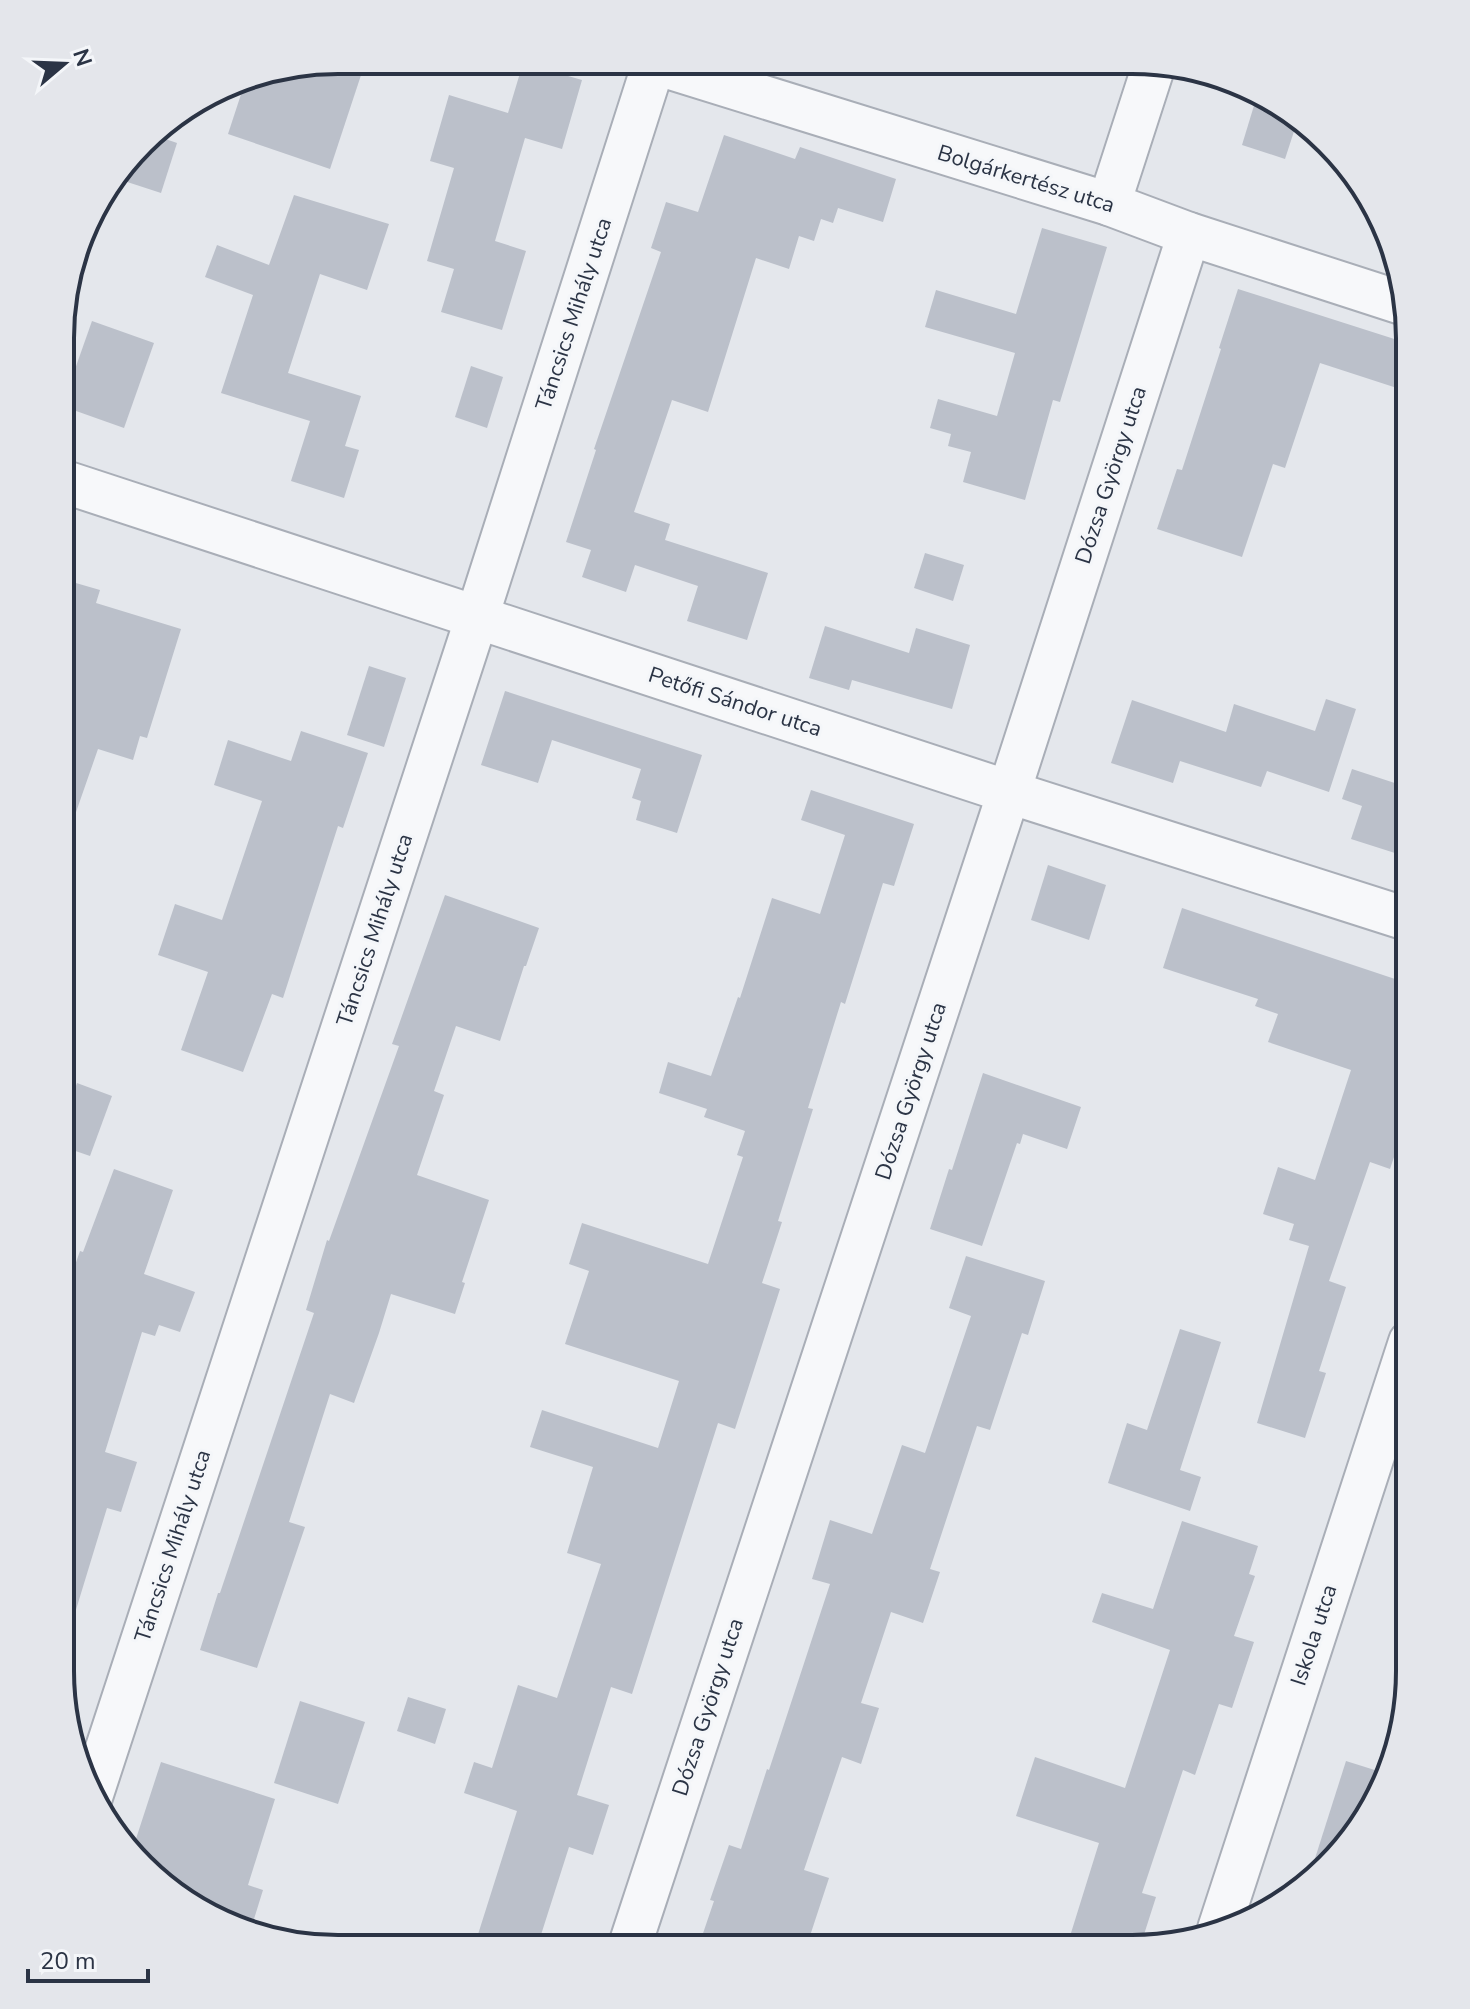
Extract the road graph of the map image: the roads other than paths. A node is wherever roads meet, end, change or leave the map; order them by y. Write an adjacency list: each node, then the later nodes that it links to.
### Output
1 (647, 74): 8 (street, Táncsics Mihály utca)
2 (690, 74): 4 (street, Bolgárkertész utca)
3 (1151, 75): 4 (street)
4 (1109, 204): 5 (street, Bolgárkertész utca)
5 (1189, 234): 6 (street, Bolgárkertész utca); 9 (street, Dózsa György utca)
6 (1393, 300)
7 (74, 485): 8 (street, Petőfi Sándor utca)
8 (477, 617): 9 (street, Petőfi Sándor utca); 12 (street, Táncsics Mihály utca)
9 (1009, 792): 10 (street, Petőfi Sándor utca); 14 (street, Dózsa György utca)
10 (1396, 915)
11 (1395, 1387): 13 (street, Iskola utca)
12 (97, 1778)
13 (1222, 1919)
14 (633, 1935)

